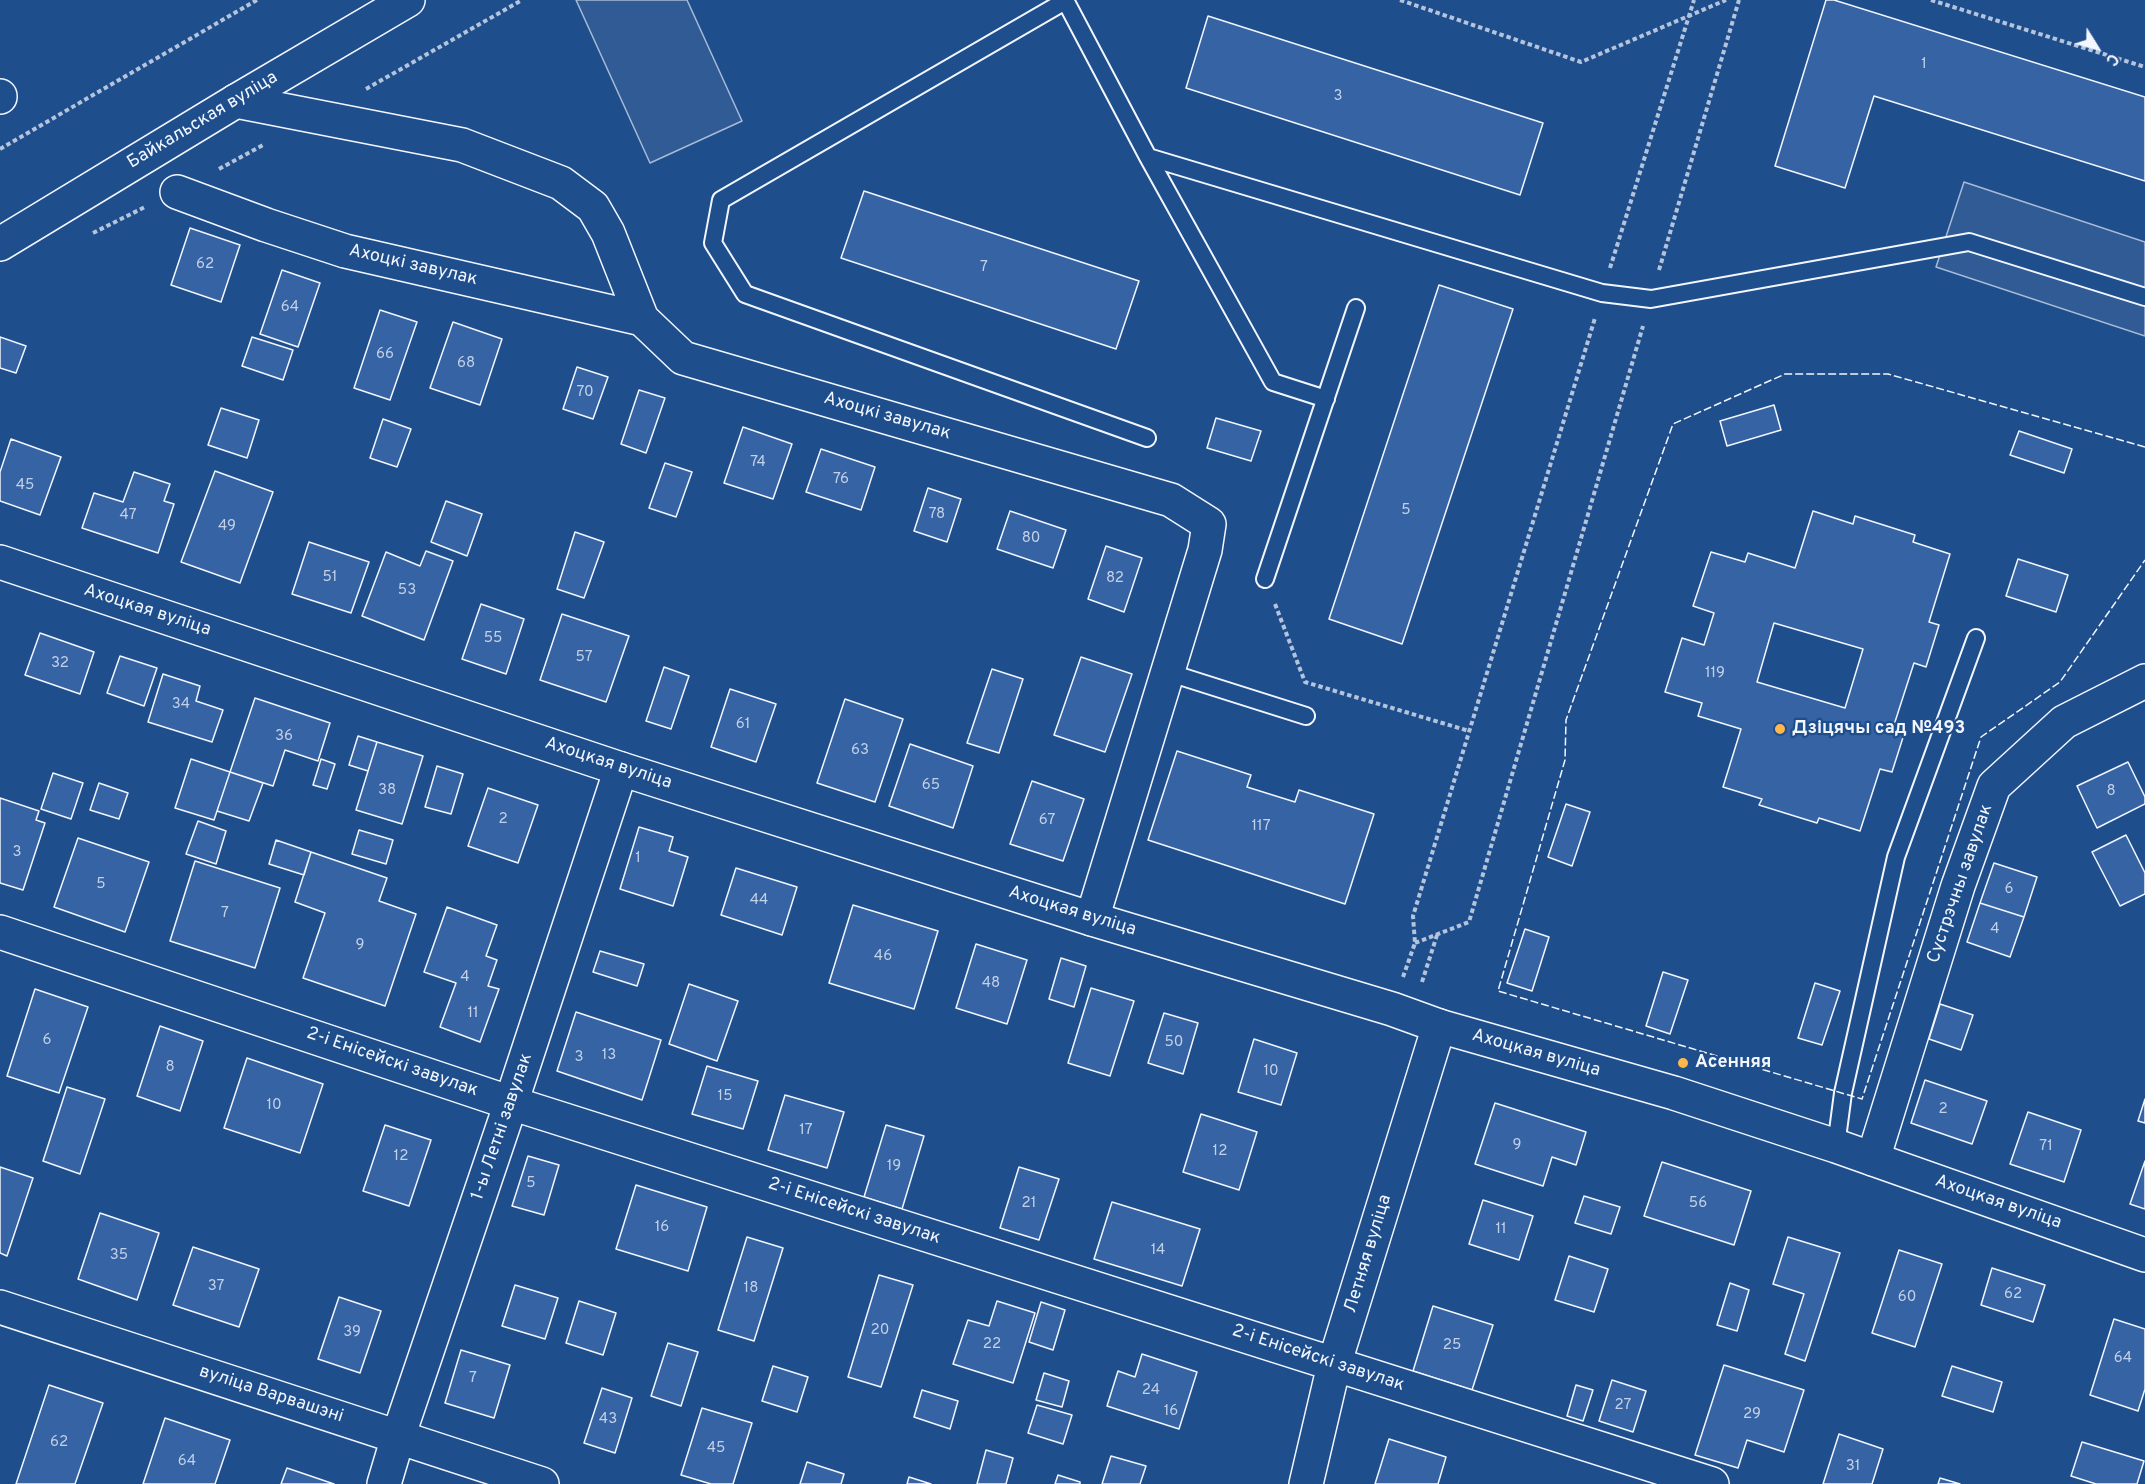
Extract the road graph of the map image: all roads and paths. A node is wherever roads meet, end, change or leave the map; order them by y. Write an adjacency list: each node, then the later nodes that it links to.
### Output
1 (257, 0): 12 (path)
2 (408, 0): 11 (street, Байкальская вуліца)
3 (1400, 0): 9 (path)
4 (1694, 0): 9 (path)
5 (1726, 0): 9 (path)
6 (1739, 0): 18 (path)
7 (1930, 0): 10 (path)
8 (1065, 1): 13 (lane); 22 (lane)
9 (1690, 15): 16 (path)
10 (2145, 67)
11 (236, 100): 15 (street, Байкальская вуліца); 20 (street)
12 (0, 150)
13 (1148, 157): 16 (lane); 21 (lane)
14 (177, 192): 20 (street, Ахоцкі завулак)
15 (0, 244)
16 (1602, 293): 18 (lane); 29 (path)
17 (2145, 297): 18 (lane)
18 (1651, 299): 33 (path)
19 (1356, 308): 21 (lane)
20 (642, 320): 26 (street, Ахоцкі завулак)
21 (1326, 399): 24 (lane)
22 (1146, 438)
23 (0, 562): 30 (street, Ахоцкая вуліца)
24 (1265, 579): 29 (path)
25 (1976, 638): 36 (lane)
26 (1167, 672): 28 (lane); 31 (street, Ахоцкі завулак)
27 (2145, 681): 37 (street, Сустрэчны завулак)
28 (1306, 716)
29 (1470, 731): 33 (path)
30 (621, 769): 31 (street, Ахоцкая вуліца); 35 (street, 1-ы Летні завулак)
31 (1092, 919): 34 (street, Ахоцкая вуліца)
32 (0, 932): 35 (street, 2-і Енісейскі завулак)
33 (1437, 935): 34 (path)
34 (1425, 1021): 36 (street, Ахоцкая вуліца); 40 (street, Летняя вуліца)
35 (511, 1103): 40 (street, 2-і Енісейскі завулак); 41 (street, 1-ы Летні завулак)
36 (1836, 1146): 37 (street, Ахоцкая вуліца)
37 (1873, 1159): 38 (street, Ахоцкая вуліца)
38 (2145, 1255)
39 (0, 1307): 41 (street, вуліца Варвашэні)
40 (1334, 1365): 44 (street, Летняя вуліца); 45 (street, 2-і Енісейскі завулак)
41 (398, 1437): 42 (street, 1-ы Летні завулак); 43 (street, вуліца Варвашэні)
42 (384, 1484)
43 (542, 1484)
44 (1306, 1484)
45 (1712, 1484)

